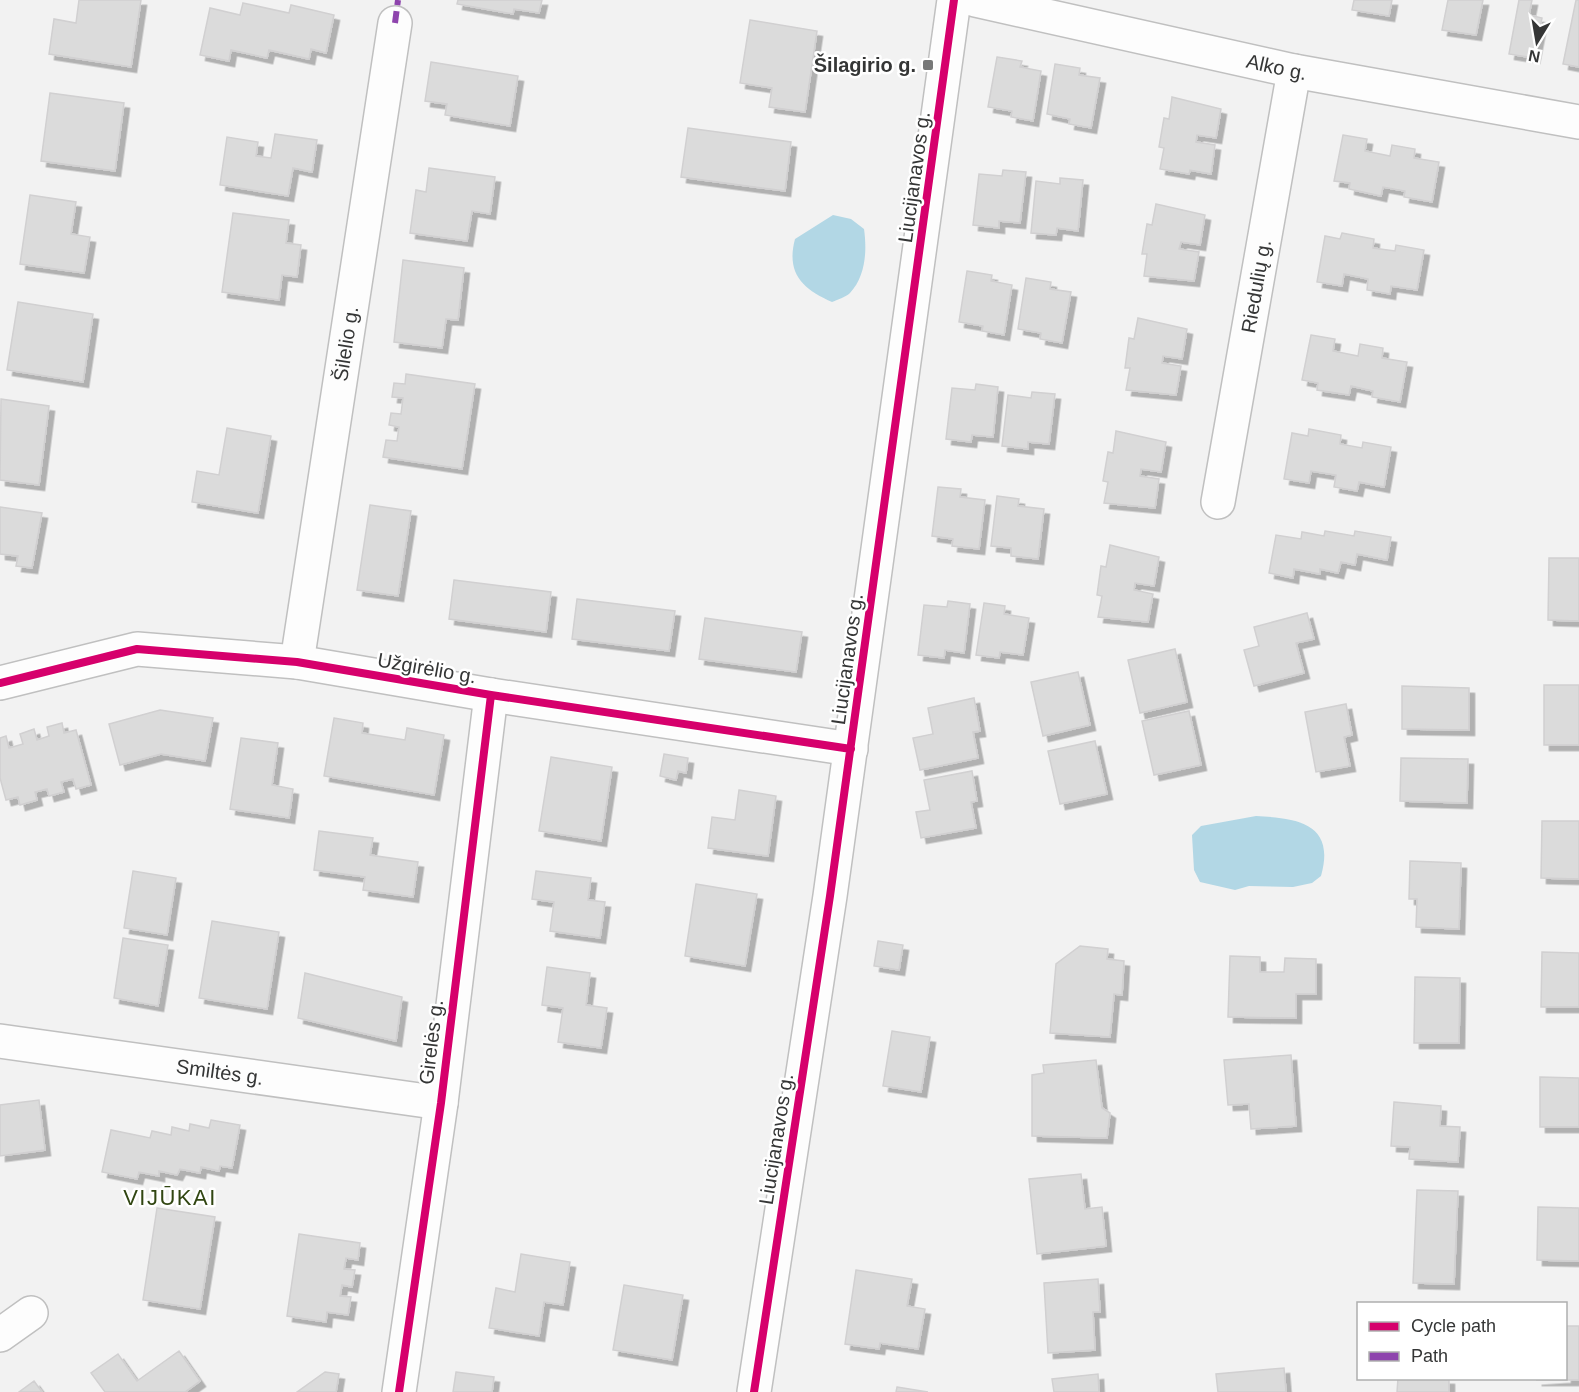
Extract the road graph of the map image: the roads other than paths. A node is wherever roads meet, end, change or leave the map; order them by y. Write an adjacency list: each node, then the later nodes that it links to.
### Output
1 (954, 0): 10 (street, Liucijanavos g.)
2 (975, 0): 4 (street, Alko g.)
3 (395, 23): 7 (street, Šilelio g.)
4 (1294, 71): 5 (street, Alko g.); 6 (street, Riedulių g.)
5 (1579, 122)
6 (1218, 502)
7 (297, 662): 8 (street, Užgirėlio g.); 9 (street, Užgirėlio g.)
8 (0, 683)
9 (491, 695): 10 (street, Užgirėlio g.); 12 (street, Girelės g.)
10 (851, 749): 16 (street, Liucijanavos g.)
11 (0, 1041): 12 (street, Smiltės g.)
12 (441, 1103): 15 (street, Girelės g.)
13 (32, 1313): 14 (street)
14 (0, 1335)
15 (399, 1392)
16 (754, 1392)

